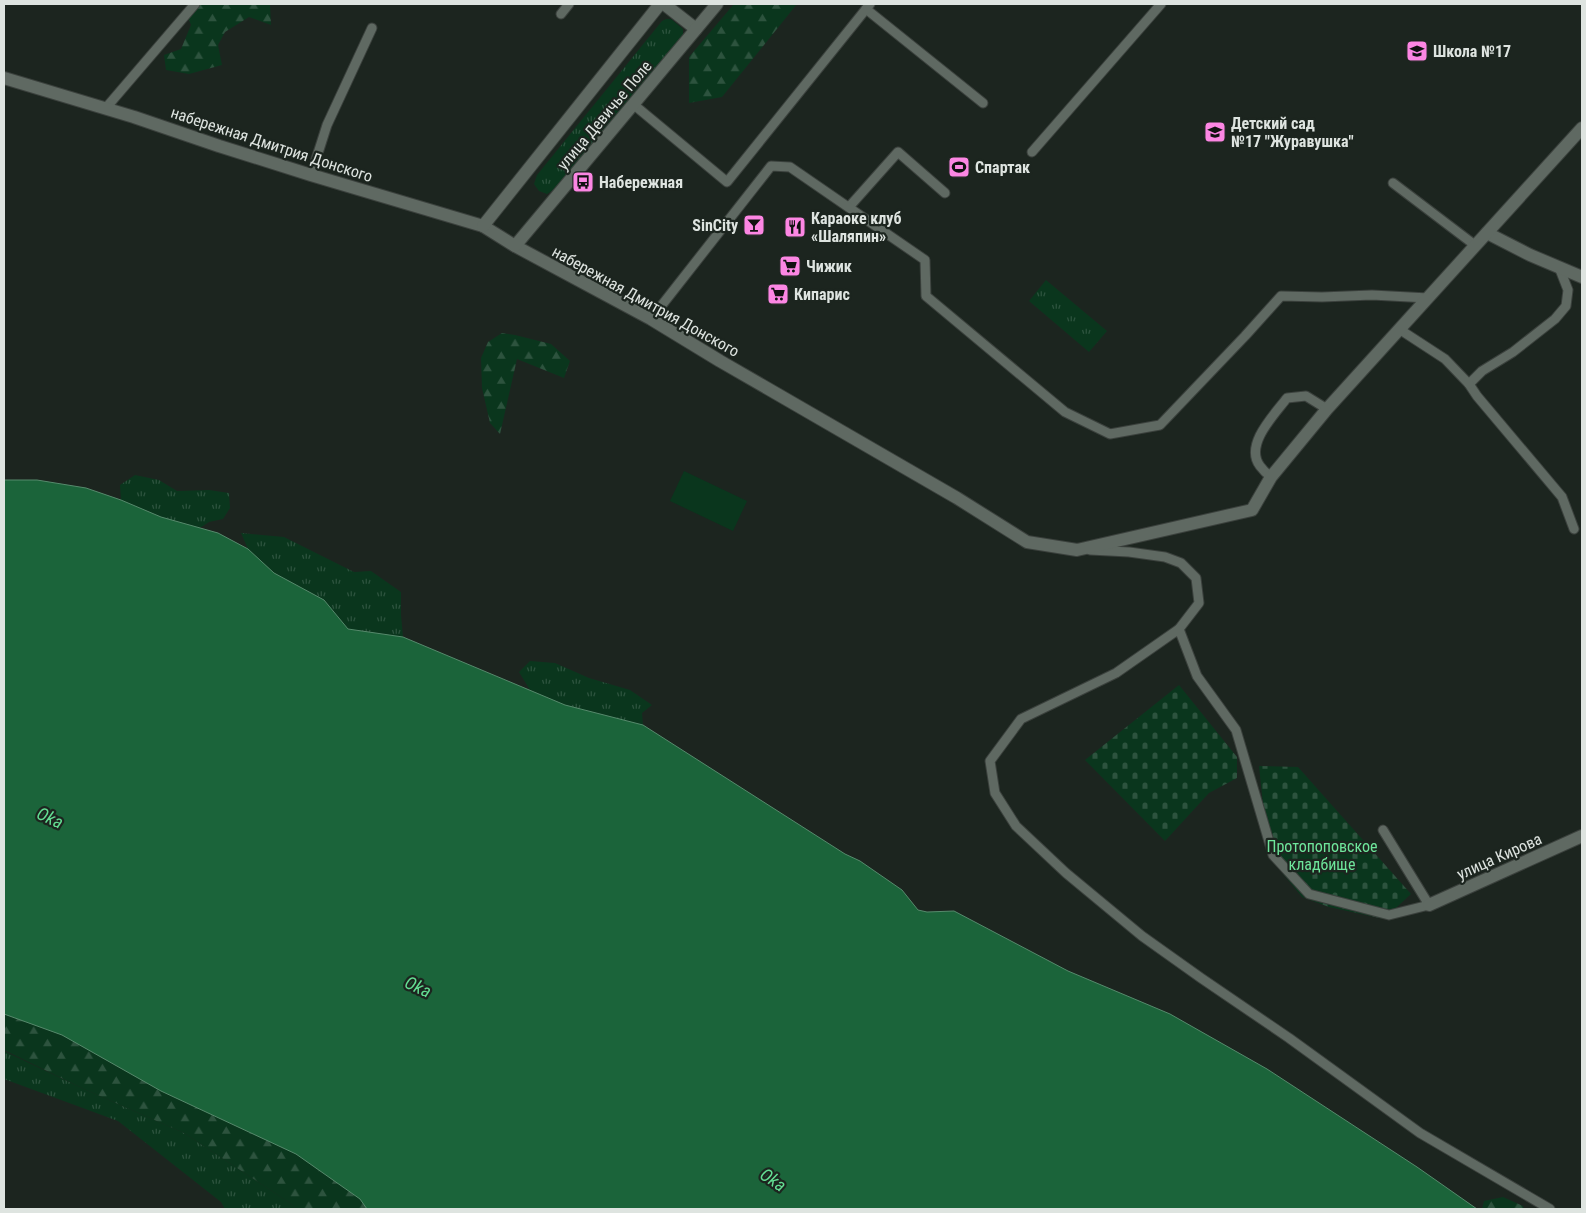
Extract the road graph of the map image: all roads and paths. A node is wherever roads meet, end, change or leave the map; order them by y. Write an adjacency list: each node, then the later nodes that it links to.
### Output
1 (195, 4): 13 (lane)
2 (569, 4): 7 (lane)
3 (662, 4): 9 (street); 20 (street, улица Девичье Поле)
4 (717, 4): 9 (street, улица Девичье Поле)
5 (1161, 4): 15 (lane)
6 (868, 6): 11 (lane); 12 (lane)
7 (561, 14)
8 (372, 28): 16 (lane)
9 (696, 29): 12 (street, улица Девичье Поле)
10 (4, 78): 13 (street, набережная Дмитрия Донского)
11 (983, 102)
12 (633, 104): 22 (street, улица Девичье Поле)
13 (106, 109): 16 (street, набережная Дмитрия Донского)
14 (1582, 128): 21 (street)
15 (1032, 152)
16 (311, 175): 20 (street, набережная Дмитрия Донского)
17 (1393, 183): 23 (lane)
18 (945, 193): 19 (lane)
19 (849, 207): 26 (lane); 27 (lane)
20 (483, 226): 22 (street, набережная Дмитрия Донского)
21 (1487, 233): 23 (street); 24 (street)
22 (515, 246): 27 (street, набережная Дмитрия Донского)
23 (1476, 246): 26 (street)
24 (1559, 267): 25 (street); 29 (lane)
25 (1582, 277)
26 (1428, 298): 28 (street)
27 (651, 319): 33 (street, набережная Дмитрия Донского)
28 (1399, 329): 29 (lane); 30 (street)
29 (1469, 384): 32 (lane)
30 (1327, 409): 31 (street); 31 (lane)
31 (1271, 477): 33 (street, набережная Дмитрия Донского)
32 (1574, 529)
33 (1077, 550): 34 (lane)
34 (1179, 629): 37 (lane); 38 (lane)
35 (1383, 830): 37 (lane)
36 (1582, 836): 37 (street, улица Кирова)
37 (1429, 905)
38 (1550, 1209)

